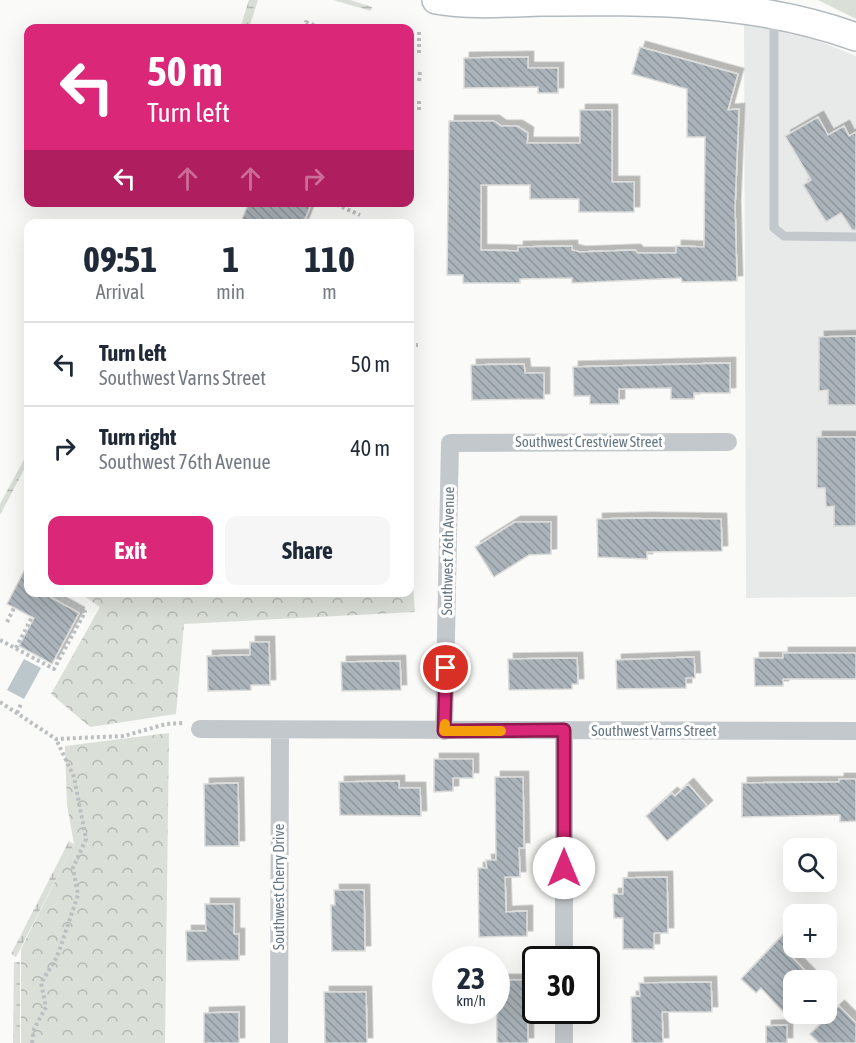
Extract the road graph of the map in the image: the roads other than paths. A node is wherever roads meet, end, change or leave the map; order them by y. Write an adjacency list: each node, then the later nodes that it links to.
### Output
1 (436, 0): 2 (street)
2 (608, 1): 3 (street)
3 (774, 11): 4 (street); 5 (lane)
4 (856, 37)
5 (856, 237)
6 (728, 442): 7 (street, Southwest Crestview Street)
7 (450, 443): 11 (street, Southwest 76th Avenue)
8 (200, 729): 9 (street, Southwest Varns Street)
9 (280, 730): 11 (street, Southwest Varns Street); 15 (street, Southwest Cherry Drive)
10 (564, 730): 11 (street, Southwest Varns Street); 12 (street, Southwest Varns Street); 13 (street)
11 (444, 731)
12 (856, 731)
13 (564, 946)
14 (564, 1024): 16 (street)
15 (279, 1043)
16 (564, 1043)

